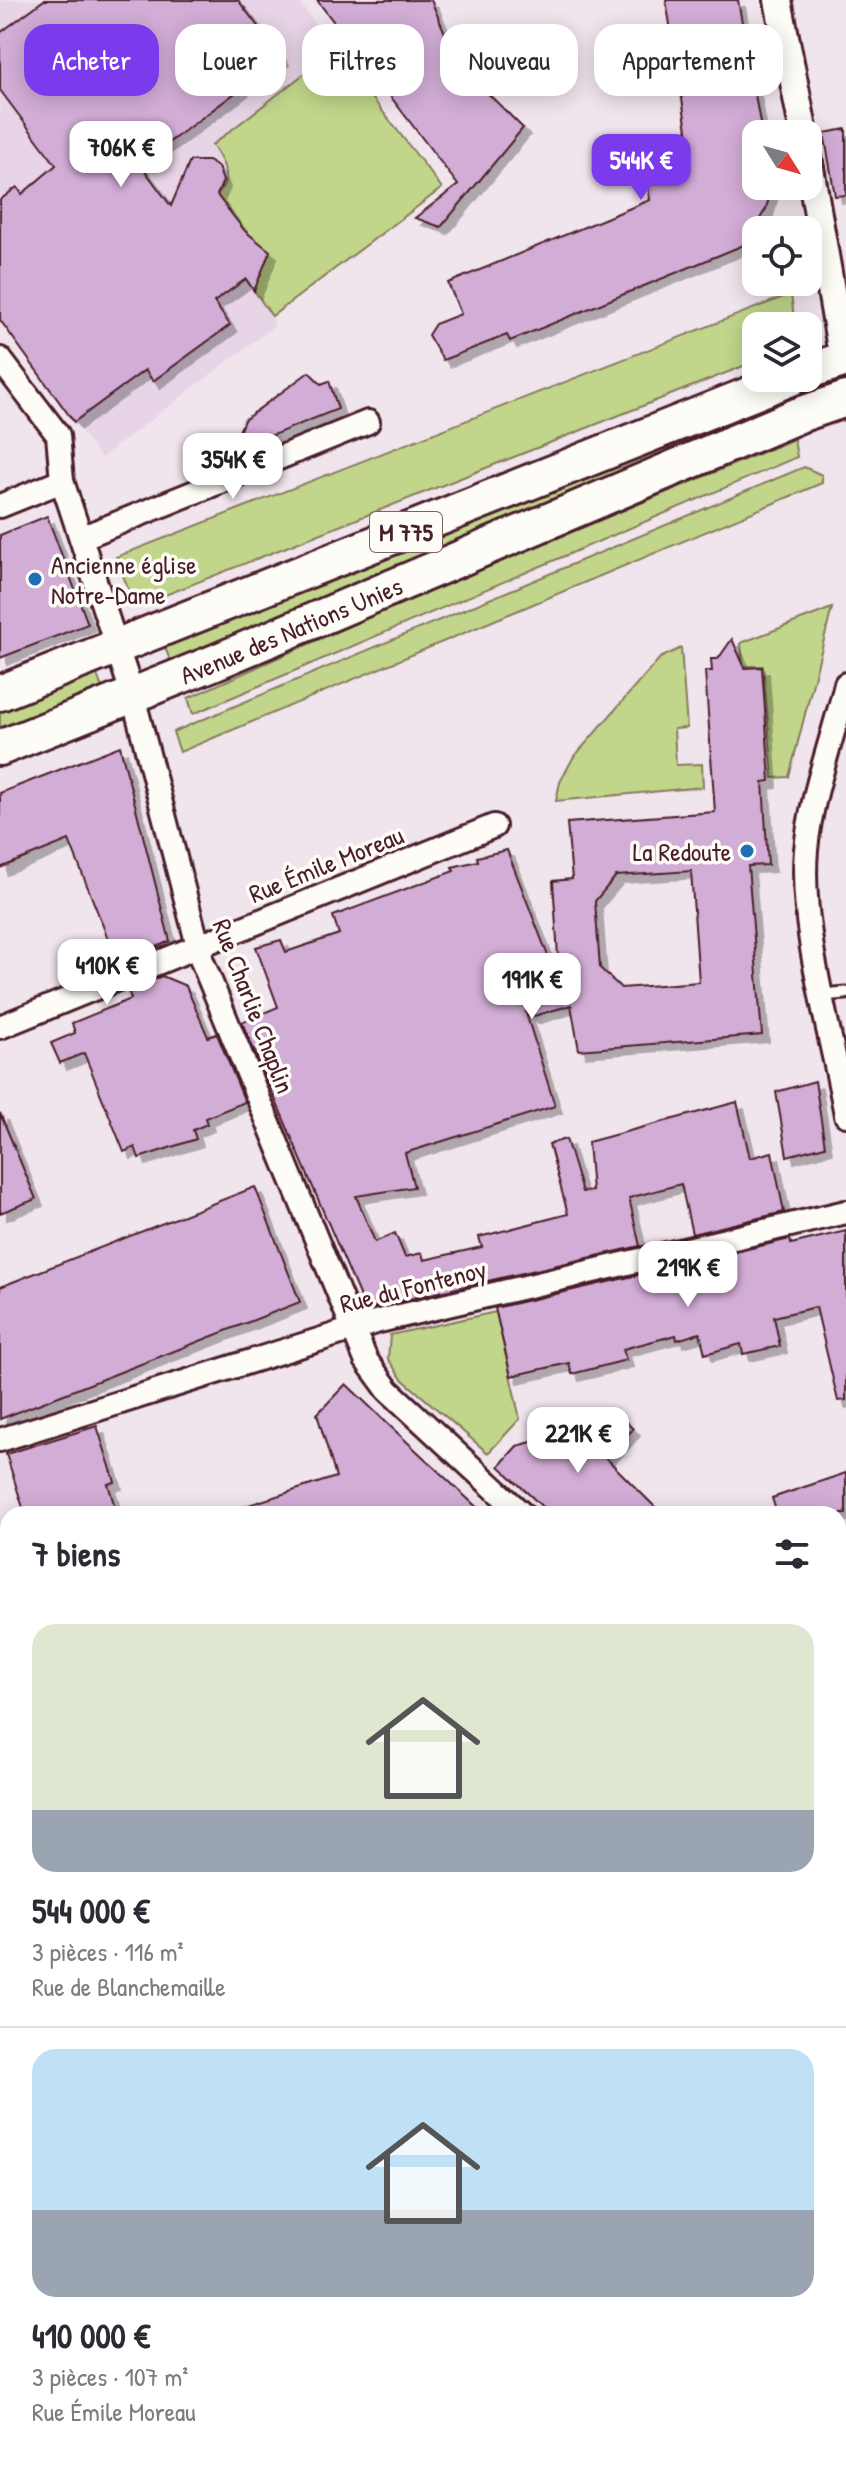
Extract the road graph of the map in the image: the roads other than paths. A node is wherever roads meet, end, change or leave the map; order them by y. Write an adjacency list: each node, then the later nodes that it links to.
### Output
1 (778, 0): 2 (street)
2 (801, 120)
3 (816, 200): 5 (street)
4 (0, 359): 10 (street, Rue Charlie Chaplin)
5 (845, 360): 6 (main road); 8 (street)
6 (822, 367)
7 (756, 392): 13 (main road, Avenue des Nations Unies / M 775)
8 (846, 397): 16 (main road, Avenue des Nations Unies / M 775)
9 (368, 422): 12 (street)
10 (62, 481): 11 (street); 12 (street, Rue Charlie Chaplin)
11 (0, 506)
12 (81, 538): 13 (street, Rue Charlie Chaplin)
13 (118, 647): 14 (main road, Avenue des Nations Unies / M 775); 16 (street, Rue Charlie Chaplin)
14 (0, 693)
15 (845, 694): 21 (street)
16 (133, 696): 17 (main road, Avenue des Nations Unies / M 775); 19 (street, Rue Charlie Chaplin)
17 (0, 748)
18 (494, 826): 19 (street, Rue Émile Moreau)
19 (197, 946): 22 (street, Rue Émile Moreau); 25 (street, Rue Charlie Chaplin)
20 (846, 993): 21 (lane)
21 (822, 995): 23 (street)
22 (0, 1027)
23 (846, 1115)
24 (846, 1212): 25 (street, Rue du Fontenoy)
25 (354, 1329): 26 (street, Rue du Fontenoy); 27 (street, Rue Charlie Chaplin)
26 (0, 1440)
27 (513, 1506)

